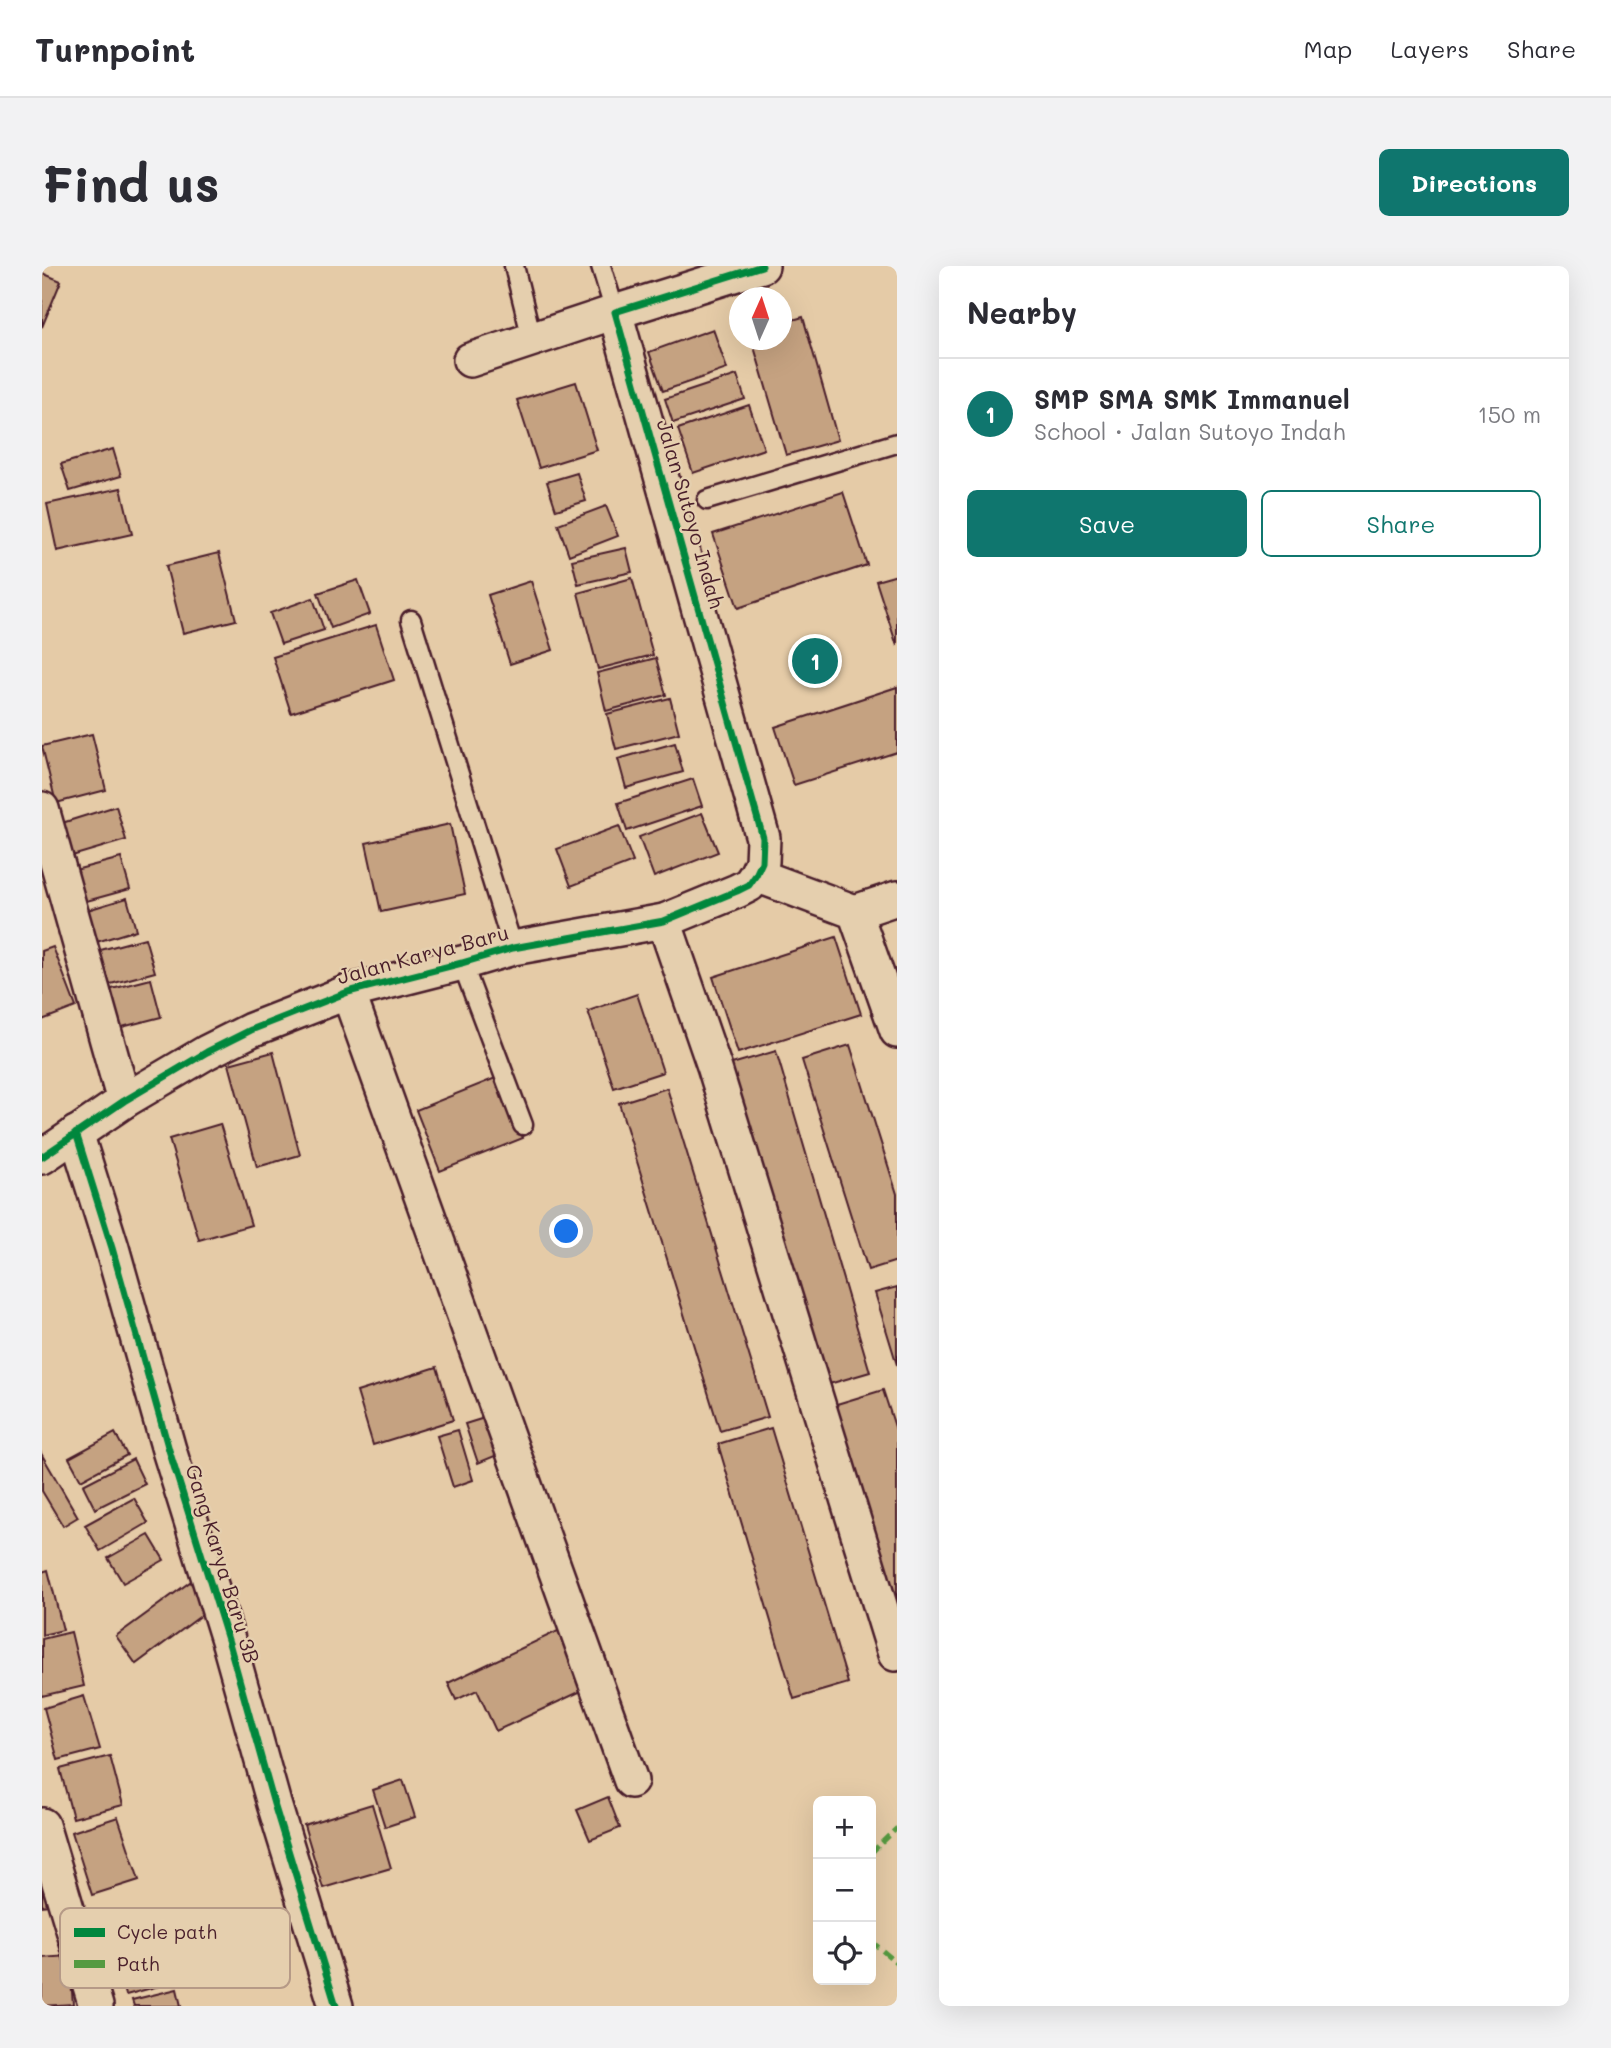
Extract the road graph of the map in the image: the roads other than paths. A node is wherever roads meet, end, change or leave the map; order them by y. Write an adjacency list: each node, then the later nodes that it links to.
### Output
1 (514, 266): 5 (lane)
2 (601, 266): 4 (lane)
3 (762, 266): 4 (street)
4 (615, 312): 5 (street); 11 (street, Jalan Sutoyo Indah)
5 (532, 339): 6 (street)
6 (470, 360)
7 (897, 443): 8 (lane)
8 (707, 500)
9 (411, 620): 15 (lane)
10 (42, 809): 19 (street)
11 (756, 875): 13 (street); 14 (street, Jalan Karya Baru)
12 (897, 898): 13 (street)
13 (855, 912): 18 (street)
14 (664, 921): 15 (street, Jalan Karya Baru); 23 (street)
15 (513, 948): 16 (street, Jalan Karya Baru)
16 (462, 963): 17 (street, Jalan Karya Baru); 20 (lane)
17 (348, 992): 19 (street, Jalan Karya Baru); 24 (street)
18 (897, 1031)
19 (124, 1101): 21 (street, Jalan Karya Baru)
20 (523, 1125)
21 (76, 1133): 22 (street, Jalan Karya Baru); 29 (street, Gang Karya Baru 3B)
22 (42, 1157)
23 (895, 1654)
24 (631, 1781)
25 (42, 1825): 26 (street)
26 (67, 1908)
27 (91, 1988): 28 (street)
28 (96, 2006)
29 (336, 2006)

